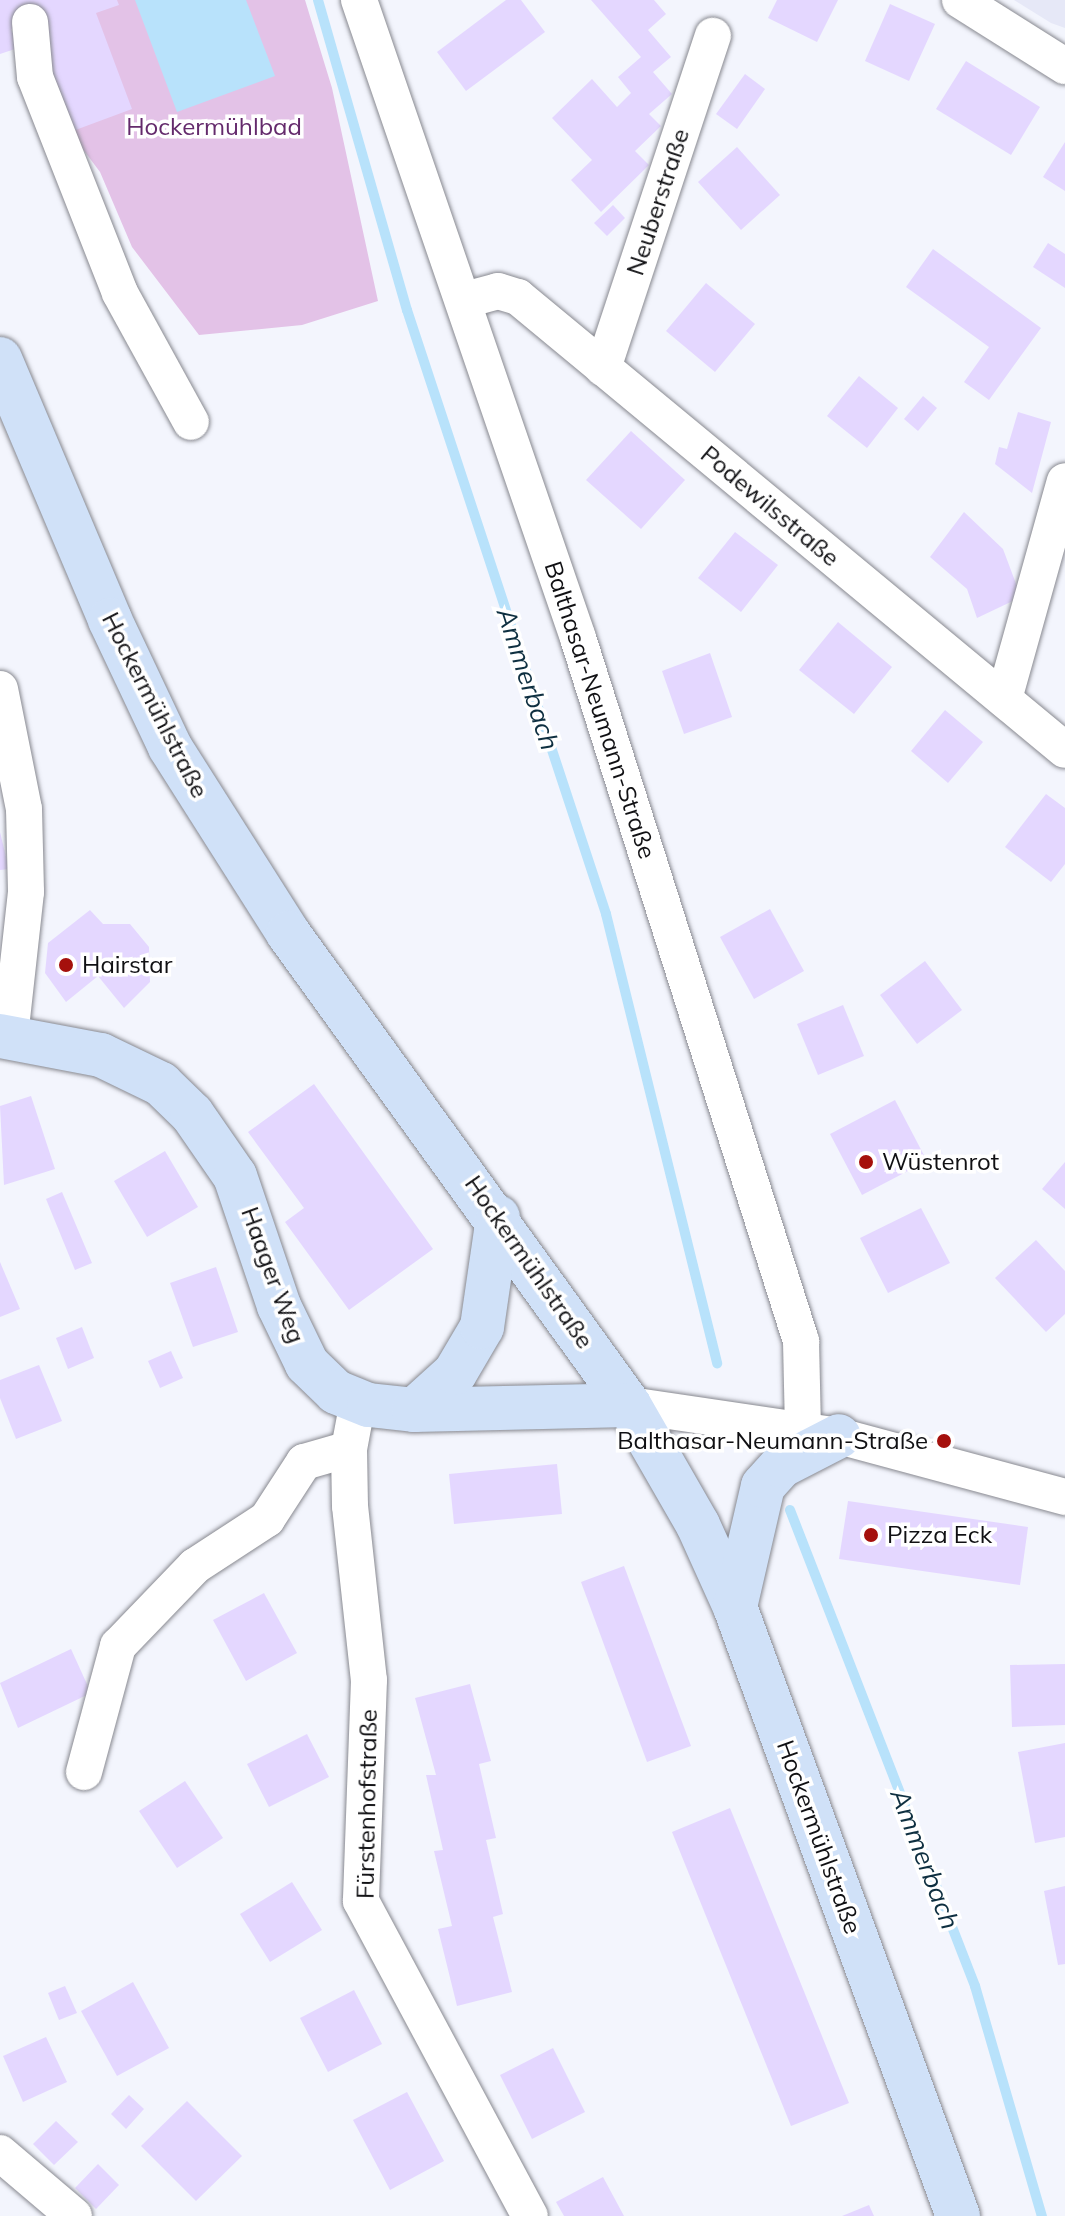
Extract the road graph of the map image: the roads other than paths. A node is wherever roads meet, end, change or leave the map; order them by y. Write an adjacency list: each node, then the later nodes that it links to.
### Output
1 (359, 0): 6 (street, Balthasar-Neumann-Straße)
2 (960, 0): 5 (street)
3 (30, 22): 9 (street)
4 (713, 36): 8 (street, Neuberstraße)
5 (1065, 66)
6 (465, 300): 8 (street, Podewilsstraße); 19 (street, Balthasar-Neumann-Straße)
7 (0, 359): 15 (main road, Hockermühlstraße)
8 (603, 368): 12 (street, Podewilsstraße)
9 (191, 422)
10 (1065, 481): 12 (street)
11 (0, 689): 14 (street, Haager Weg)
12 (1004, 699): 13 (street, Podewilsstraße)
13 (1065, 750)
14 (5, 1036): 16 (main road, Haager Weg)
15 (498, 1217): 17 (main road, Hockermühlstraße); 18 (main road)
16 (358, 1401): 18 (main road, Haager Weg); 20 (street, Fürstenhofstraße)
17 (629, 1405): 18 (main road, Haager Weg); 19 (street); 22 (main road, Hockermühlstraße)
18 (414, 1410)
19 (821, 1433): 21 (street); 22 (main road)
20 (349, 1449): 23 (street); 26 (street, Fürstenhofstraße)
21 (1065, 1497)
22 (735, 1607): 27 (main road, Hockermühlstraße)
23 (84, 1772)
24 (0, 2153): 25 (street)
25 (74, 2216)
26 (530, 2216)
27 (958, 2216)

